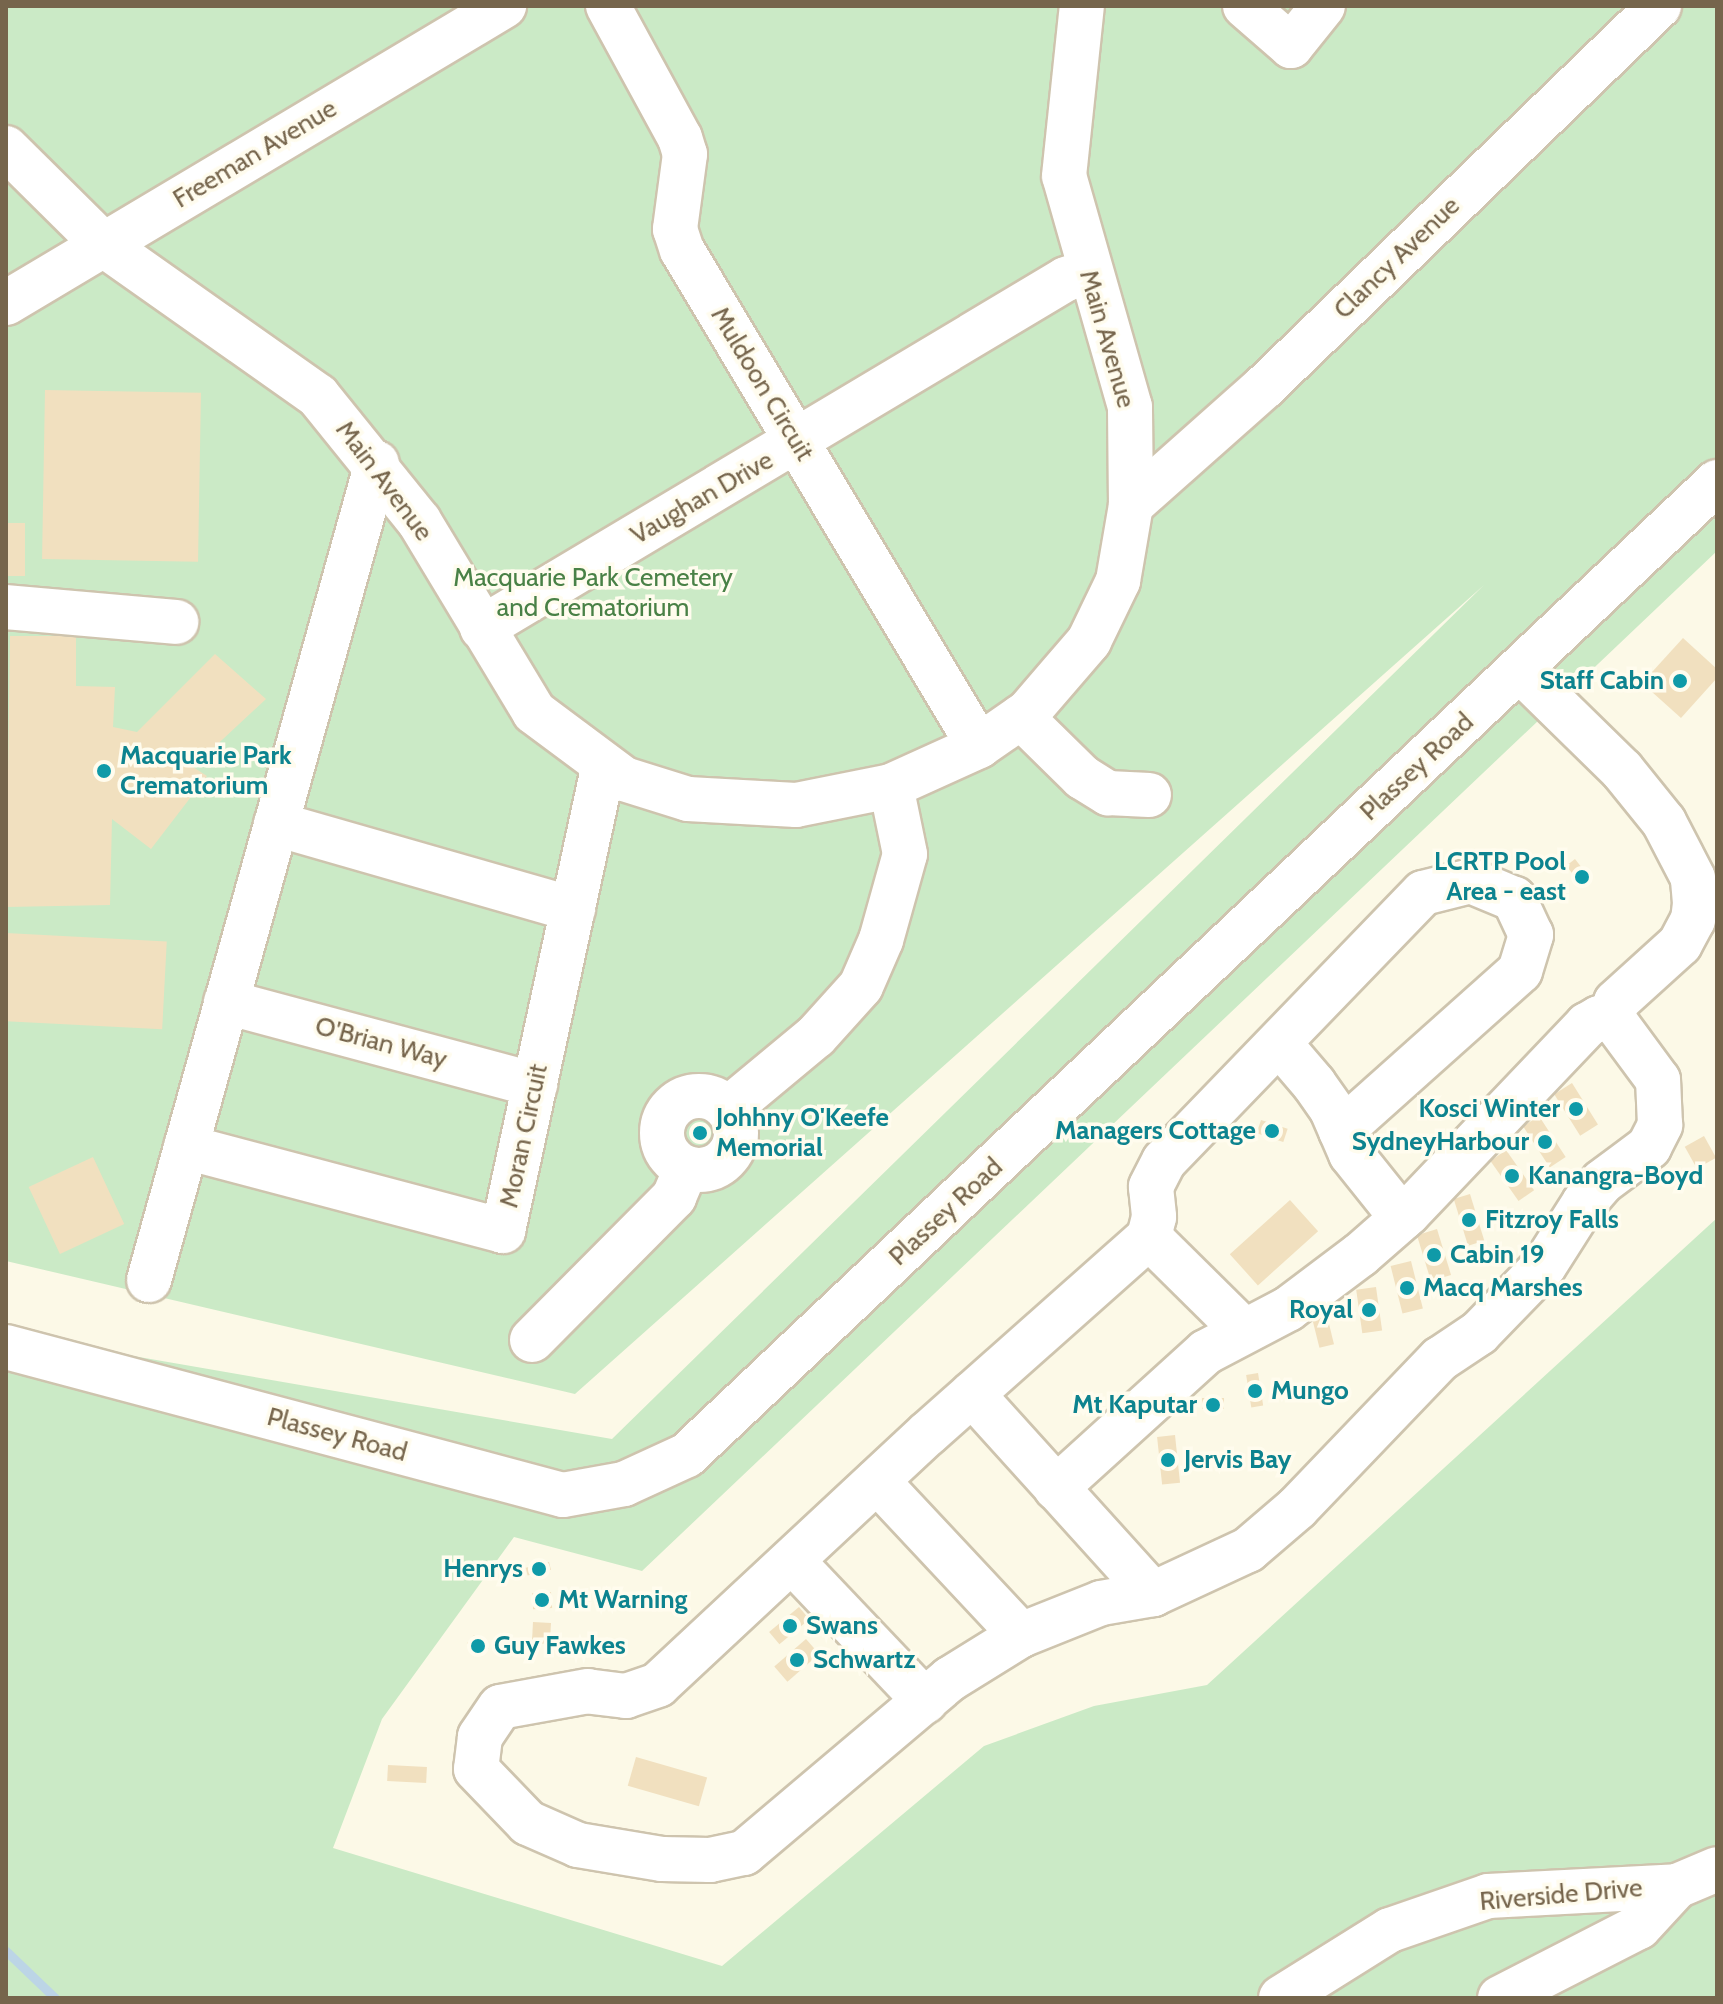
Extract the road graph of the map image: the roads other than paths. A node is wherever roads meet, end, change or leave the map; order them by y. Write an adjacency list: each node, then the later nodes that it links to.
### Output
1 (504, 6): 8 (street, Freeman Avenue)
2 (608, 6): 11 (street, Muldoon Circuit)
3 (1082, 6): 9 (street, Main Avenue)
4 (1245, 6): 5 (street)
5 (1323, 6)
6 (1646, 10): 14 (street, Clancy Avenue)
7 (6, 148): 8 (street, Main Avenue)
8 (104, 245): 10 (street, Freeman Avenue); 12 (street, Main Avenue)
9 (1087, 272): 11 (street, Vaughan Drive); 14 (street, Main Avenue)
10 (6, 303)
11 (798, 443): 17 (street, Vaughan Drive); 20 (street, Muldoon Circuit)
12 (377, 463): 17 (street, Main Avenue); 24 (street)
13 (1717, 482): 18 (street, Plassey Road)
14 (1131, 505): 19 (street, Main Avenue)
15 (6, 607): 16 (street)
16 (176, 622)
17 (482, 628): 21 (street, Main Avenue)
18 (1520, 670): 25 (street); 40 (street, Plassey Road)
19 (1021, 717): 20 (street, Main Avenue); 23 (street)
20 (979, 746): 22 (street, Main Avenue)
21 (603, 768): 22 (street, Main Avenue); 26 (street, Moran Circuit)
22 (891, 786): 31 (street)
23 (1149, 795)
24 (276, 824): 26 (street); 27 (street)
25 (1705, 886): 28 (street)
26 (573, 909): 30 (street, Moran Circuit)
27 (226, 1002): 30 (street, O'Brian Way); 33 (street)
28 (1613, 1019): 35 (street); 45 (street)
29 (1279, 1043): 32 (street); 32 (street); 36 (street)
30 (535, 1085): 33 (street, Moran Circuit)
31 (728, 1109): 34 (street); 34 (street)
32 (1341, 1131): 35 (street)
33 (186, 1147): 37 (street)
34 (686, 1169): 39 (street)
35 (1402, 1218): 38 (street)
36 (1149, 1237): 38 (street); 41 (street)
37 (149, 1280)
38 (1242, 1329): 43 (street)
39 (532, 1340)
40 (6, 1347)
41 (972, 1394): 42 (street); 43 (street)
42 (877, 1481): 44 (street); 46 (street)
43 (1056, 1488): 45 (street)
44 (793, 1562): 47 (street); 47 (street)
45 (1153, 1594): 46 (street)
46 (1021, 1635): 47 (street)
47 (925, 1701)
48 (1717, 1869): 49 (street, Riverside Drive)
49 (1677, 1886): 50 (street, Riverside Drive); 51 (street)
50 (1281, 1998)
51 (1500, 1998)

